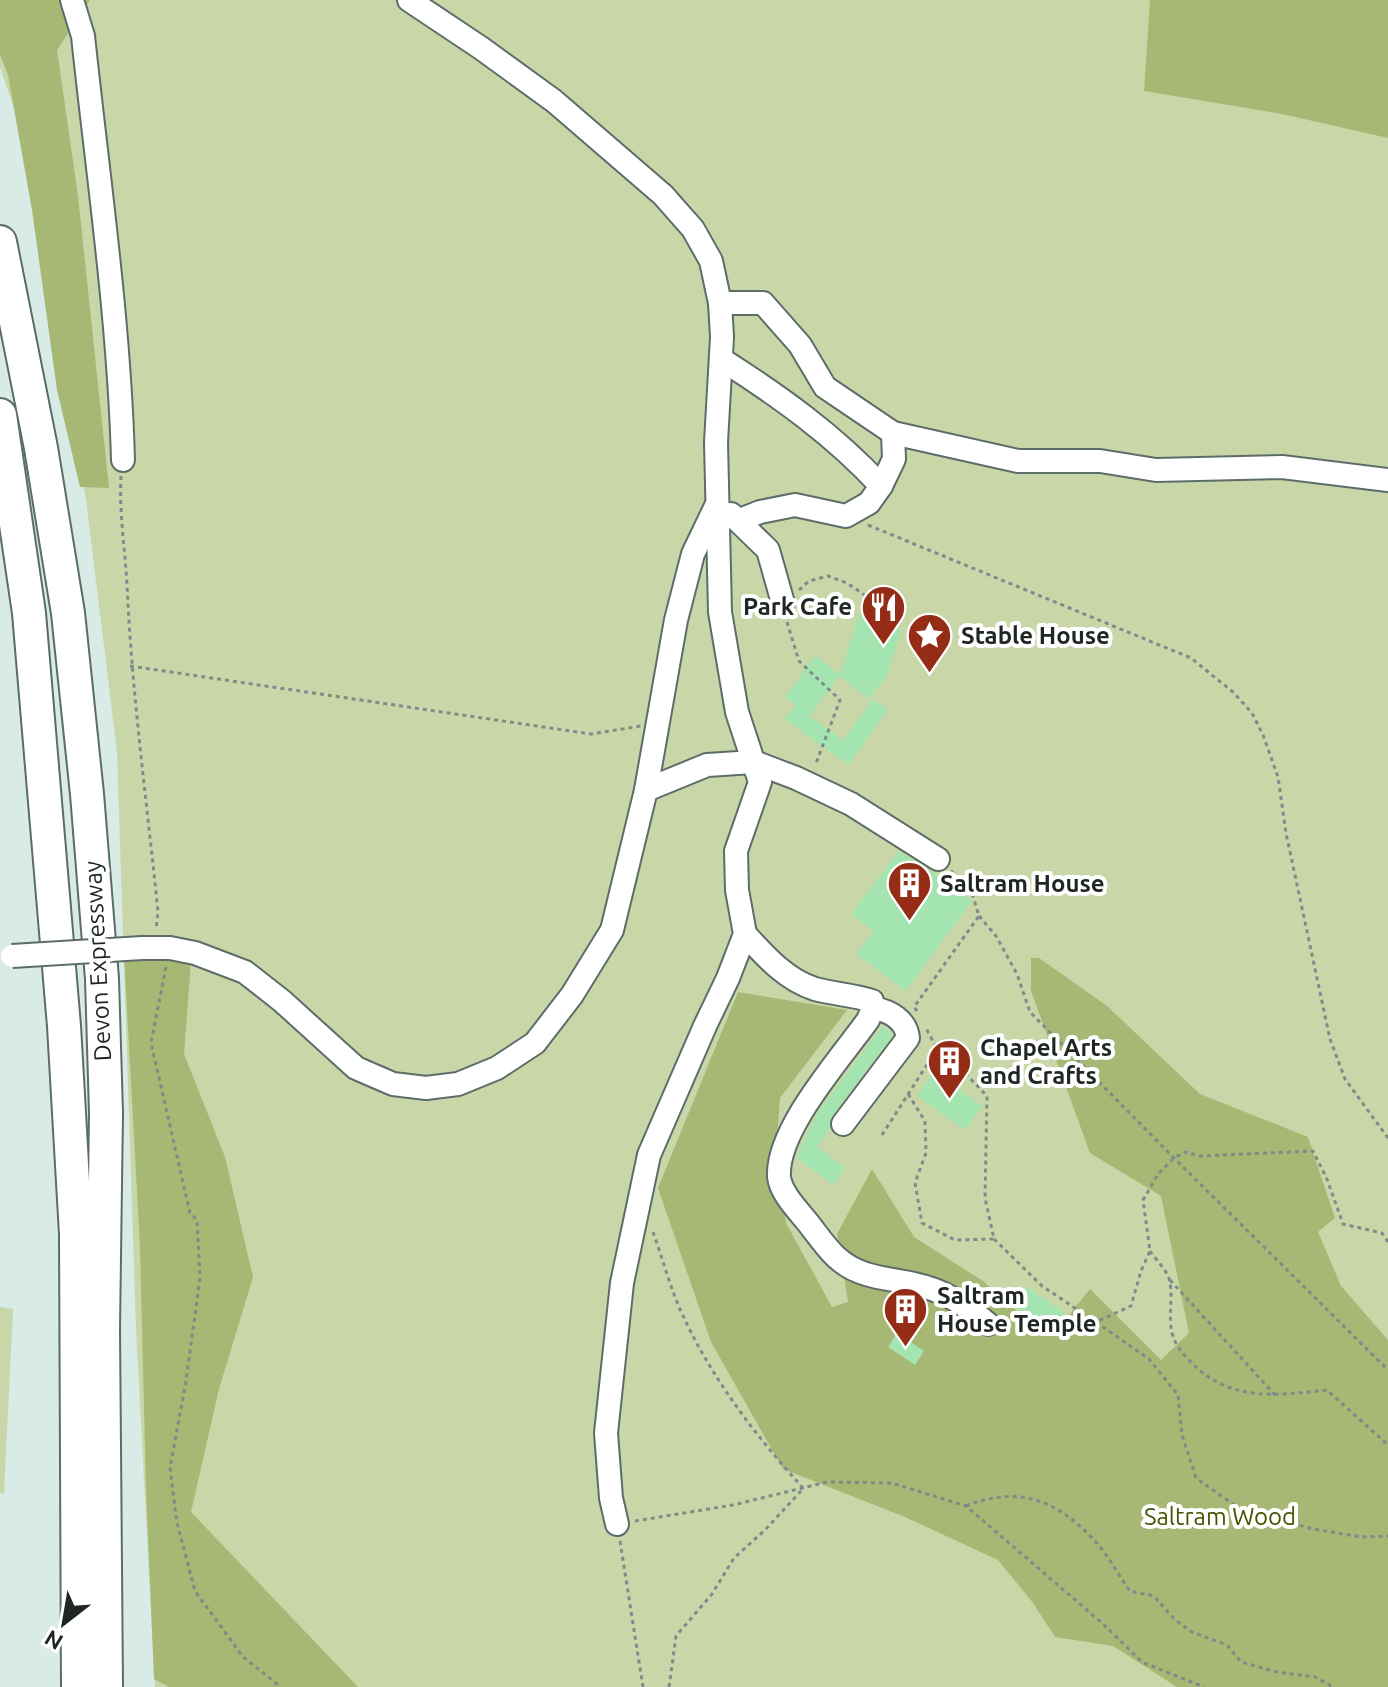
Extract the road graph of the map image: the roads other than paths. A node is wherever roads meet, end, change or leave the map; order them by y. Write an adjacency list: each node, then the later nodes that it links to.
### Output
1 (72, 0): 8 (lane)
2 (409, 0): 4 (lane)
3 (0, 242): 24 (highway, Devon Expressway)
4 (720, 303): 5 (lane); 7 (lane)
5 (721, 359): 10 (lane); 11 (lane)
6 (0, 415): 21 (highway, Devon Expressway)
7 (893, 433): 9 (lane); 10 (lane)
8 (123, 460)
9 (1388, 480)
10 (881, 486): 12 (lane)
11 (718, 503): 12 (lane); 14 (lane); 15 (lane)
12 (740, 520): 13 (lane)
13 (783, 603)
14 (754, 762): 15 (lane); 16 (lane); 17 (lane)
15 (646, 790): 18 (lane, bridge)
16 (938, 859)
17 (745, 934): 19 (lane); 23 (lane)
18 (6, 957)
19 (873, 1008): 20 (lane); 22 (lane)
20 (843, 1124)
21 (71, 1145): 25 (highway); 26 (highway, Devon Expressway)
22 (988, 1324)
23 (617, 1524)
24 (104, 1598): 27 (highway, Devon Expressway); 28 (highway)
25 (57, 1687)
26 (78, 1687)
27 (106, 1687)
28 (123, 1687)

